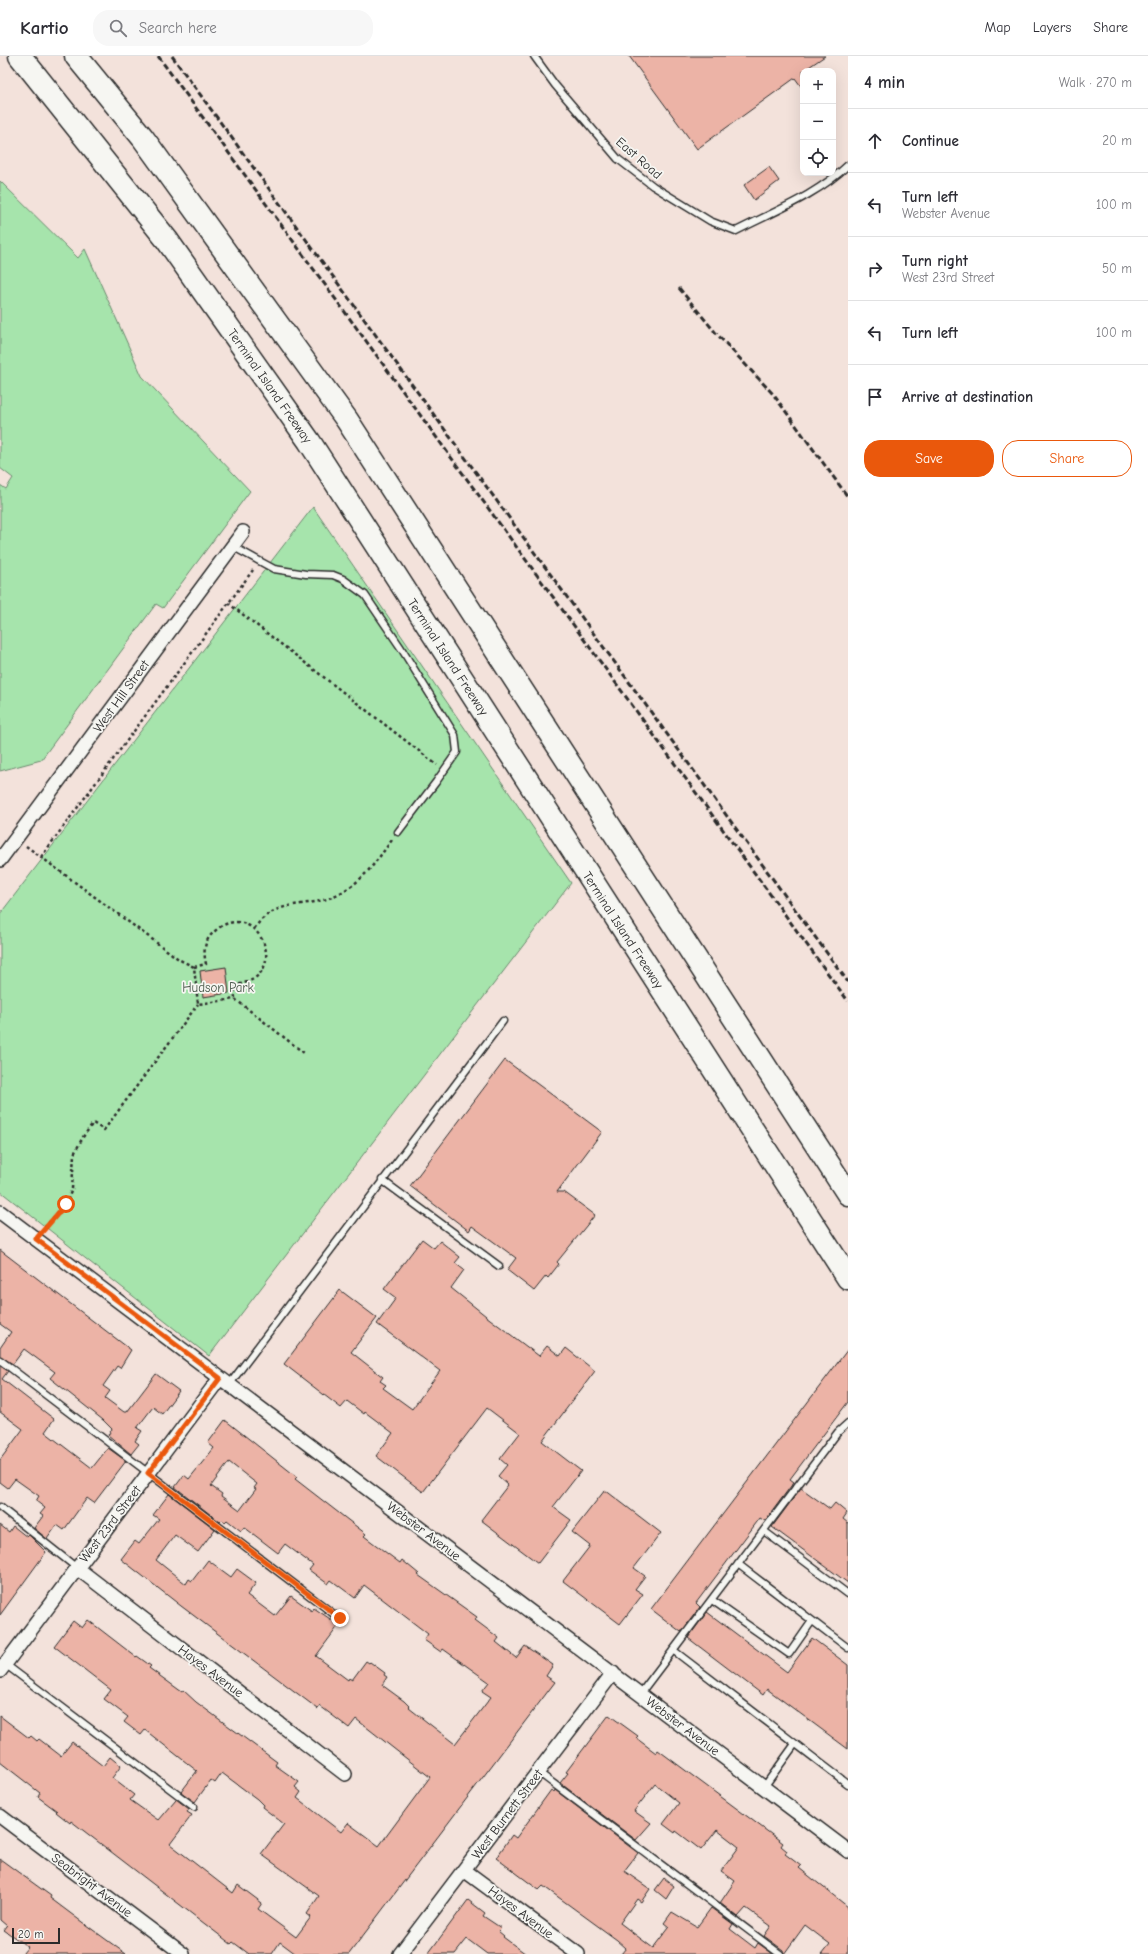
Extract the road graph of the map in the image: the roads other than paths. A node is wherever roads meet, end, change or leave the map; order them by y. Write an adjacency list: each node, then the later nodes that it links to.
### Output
1 (20, 56): 14 (highway, Terminal Island Freeway)
2 (76, 56): 11 (highway)
3 (534, 56): 4 (lane, East Road)
4 (848, 165)
5 (243, 532): 6 (street, West Hill Street)
6 (232, 546): 7 (lane); 8 (street, West Hill Street)
7 (398, 832)
8 (0, 860)
9 (504, 1021): 10 (lane)
10 (382, 1180): 13 (lane); 16 (lane)
11 (848, 1194)
12 (0, 1212): 16 (street, Webster Avenue)
13 (499, 1266)
14 (848, 1278)
15 (0, 1360): 18 (lane)
16 (225, 1381): 18 (street, West 23rd Street); 30 (street, Webster Avenue)
17 (848, 1423): 20 (lane)
18 (148, 1473): 22 (street, West 23rd Street); 25 (lane)
19 (0, 1507): 22 (lane)
20 (764, 1531): 21 (lane); 23 (lane)
21 (738, 1564): 24 (lane); 26 (lane)
22 (77, 1568): 29 (street, West 23rd Street); 34 (street, Hayes Avenue)
23 (848, 1594)
24 (712, 1600): 26 (lane); 28 (lane)
25 (340, 1618)
26 (812, 1621): 27 (lane)
27 (848, 1648)
28 (673, 1650): 31 (lane); 32 (lane)
29 (2, 1667): 37 (lane)
30 (613, 1674): 31 (street, Webster Avenue); 33 (street, West Burnett Street)
31 (640, 1694): 36 (street, Webster Avenue)
32 (795, 1744): 35 (lane); 36 (lane)
33 (538, 1772): 40 (street, West Burnett Street); 44 (lane)
34 (345, 1774)
35 (848, 1784)
36 (764, 1787): 39 (street, Webster Avenue)
37 (194, 1807)
38 (0, 1816): 41 (street, Seabright Avenue)
39 (848, 1851)
40 (464, 1870): 42 (street, West Burnett Street); 43 (street, Hayes Avenue)
41 (184, 1954)
42 (400, 1954)
43 (578, 1954)
44 (780, 1954)

